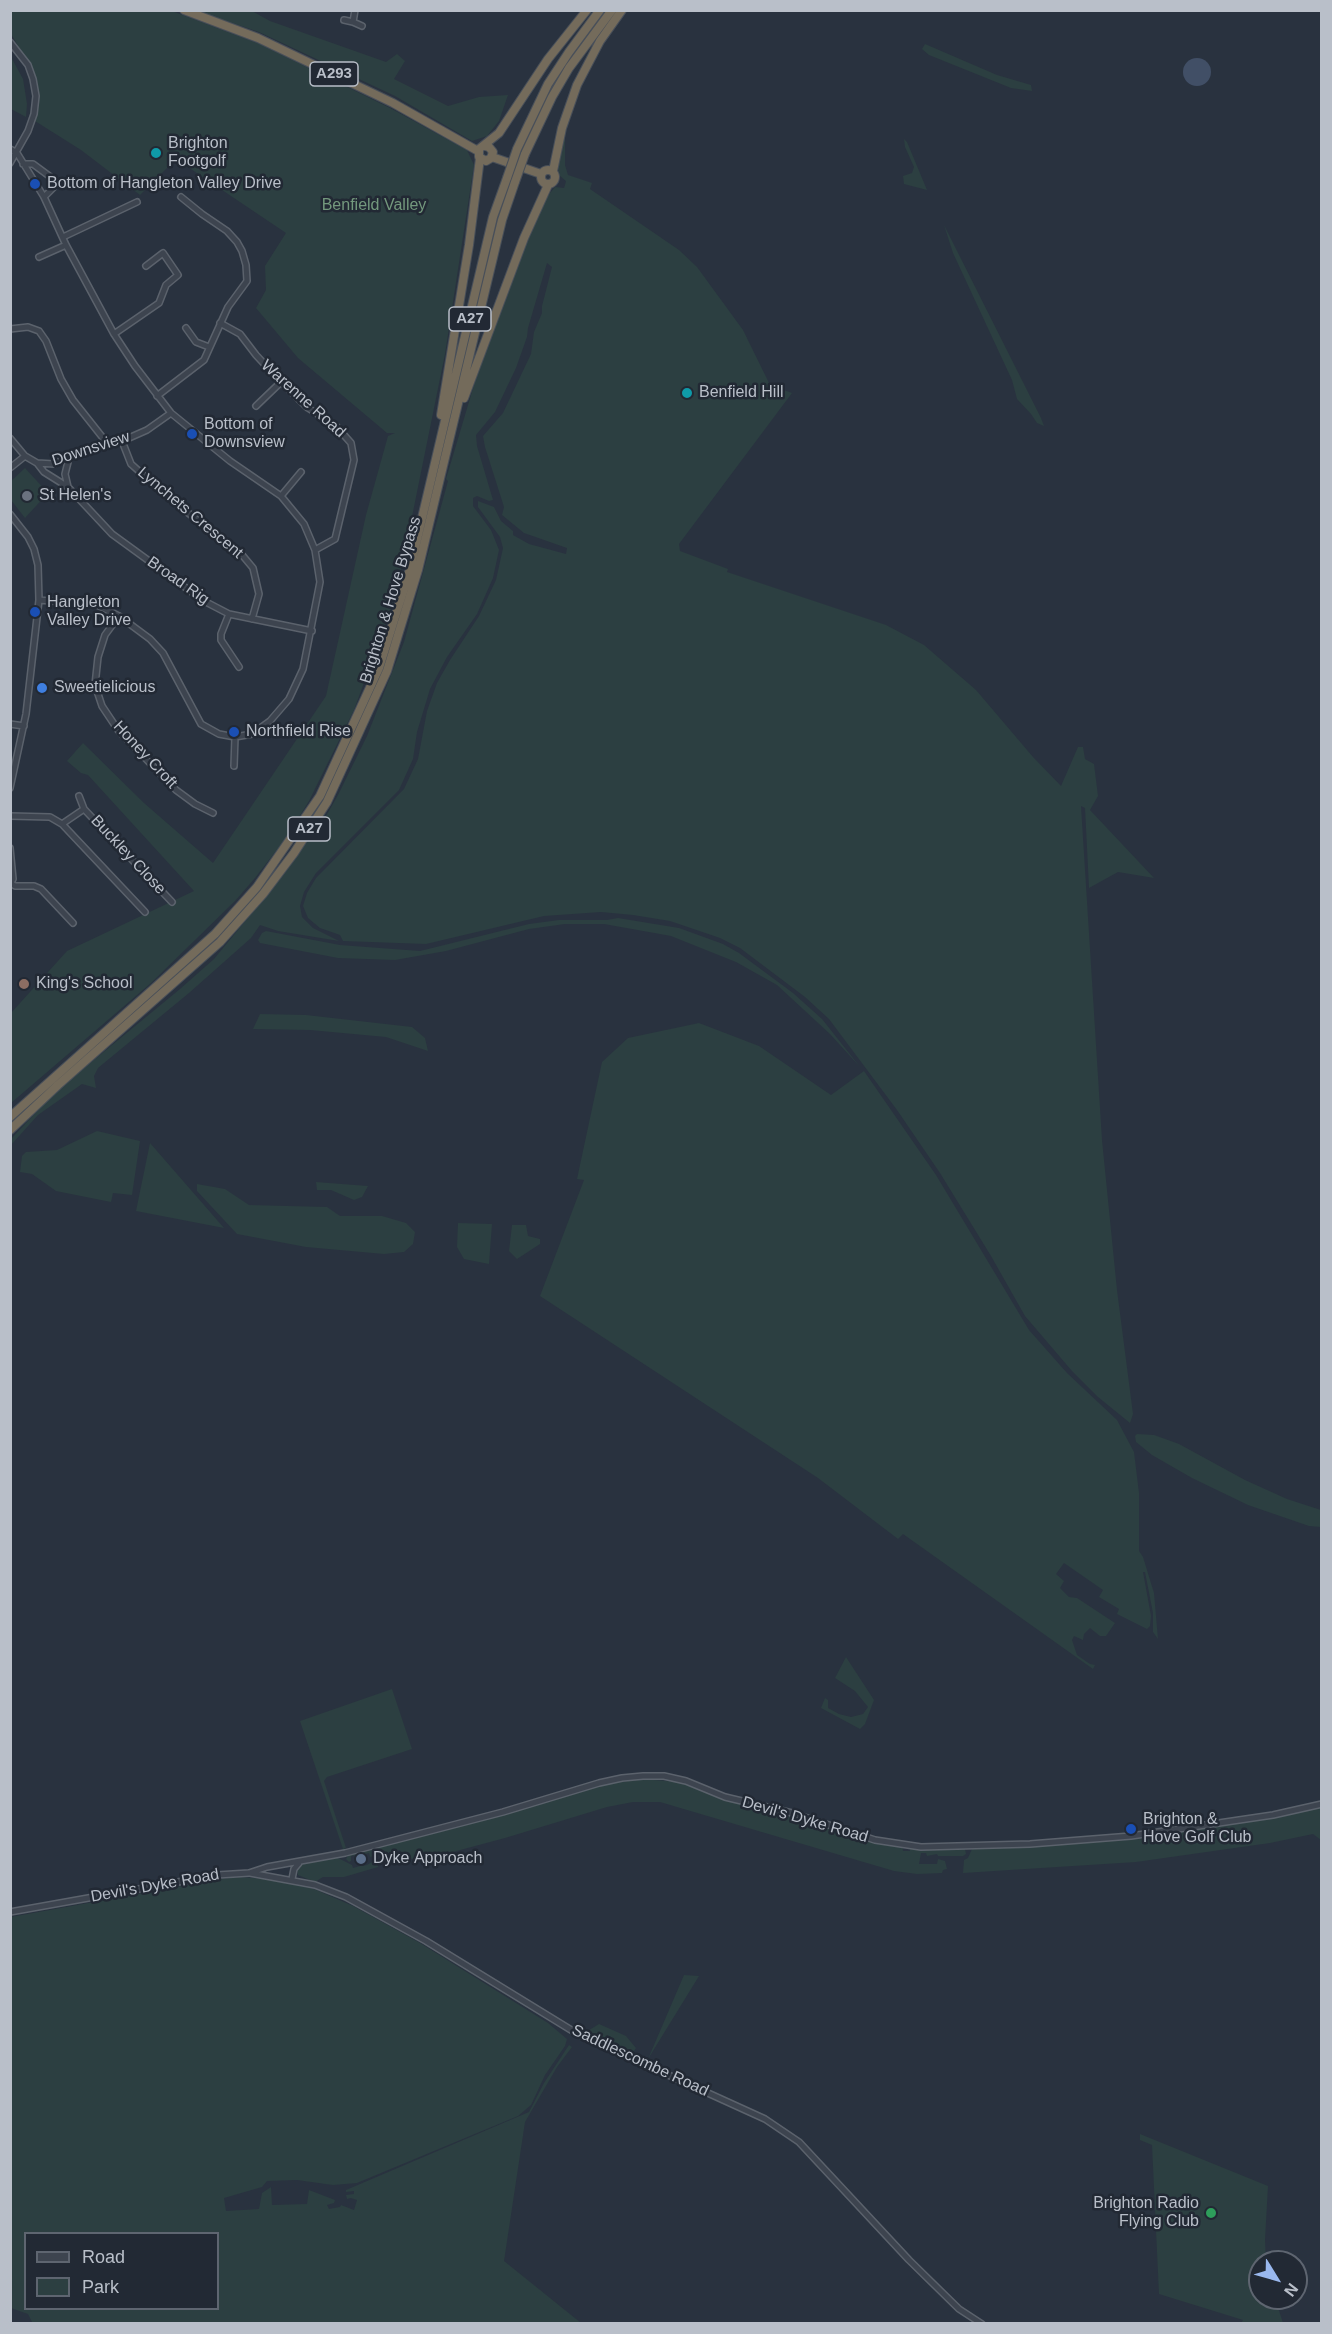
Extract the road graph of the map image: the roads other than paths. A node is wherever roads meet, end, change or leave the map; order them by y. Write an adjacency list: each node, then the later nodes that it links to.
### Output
1 (184, 10): 12 (highway, A293)
2 (355, 10): 8 (street)
3 (587, 10): 12 (highway)
4 (600, 10): 42 (highway, Brighton & Hove Bypass / A27, bridge)
5 (612, 10): 36 (highway, Brighton & Hove Bypass / A27, bridge)
6 (622, 10): 17 (highway)
7 (344, 20): 8 (street)
8 (353, 22): 9 (street)
9 (362, 26)
10 (10, 42): 13 (street)
11 (10, 148): 13 (street)
12 (481, 152): 14 (highway); 14 (highway); 42 (highway, A27)
13 (17, 153): 15 (street); 16 (street)
14 (492, 157): 18 (highway)
15 (10, 163)
16 (23, 164): 20 (street); 20 (street)
17 (553, 171): 18 (highway); 19 (highway)
18 (541, 174): 19 (highway)
19 (548, 185): 36 (highway, A27)
20 (44, 197): 23 (street)
21 (181, 197): 27 (street)
22 (137, 202): 23 (street)
23 (63, 237): 24 (street)
24 (66, 245): 25 (street); 30 (street)
25 (39, 257)
26 (146, 266): 30 (street)
27 (220, 324): 31 (street); 32 (street, Warenne Road)
28 (186, 328): 31 (street)
29 (10, 329): 39 (street)
30 (114, 334): 33 (street)
31 (209, 347): 33 (street)
32 (281, 382): 34 (street); 49 (street, Warenne Road)
33 (157, 396): 35 (street)
34 (256, 406)
35 (171, 413): 38 (street, Downsview); 47 (street)
36 (452, 431): 72 (highway, Brighton & Hove Bypass / A27)
37 (10, 438): 40 (street)
38 (122, 441): 39 (street, Downsview); 53 (street, Lynchets Crescent)
39 (107, 443): 41 (street, Downsview)
40 (25, 456): 43 (street, Downsview); 44 (street, Downsview)
41 (69, 458): 43 (street, Downsview); 46 (street)
42 (434, 461): 71 (highway, Brighton & Hove Bypass / A27)
43 (37, 463): 46 (street, Broad Rig)
44 (10, 468)
45 (301, 472): 47 (street)
46 (68, 487): 51 (street, Broad Rig)
47 (281, 496): 49 (street)
48 (10, 514): 50 (street)
49 (315, 550): 54 (street)
50 (39, 600): 52 (street); 57 (street)
51 (229, 614): 53 (street, Broad Rig); 55 (street)
52 (119, 616): 58 (street); 63 (street, Honey Croft)
53 (252, 619): 54 (street, Broad Rig)
54 (312, 631): 58 (street)
55 (239, 667)
56 (10, 724): 57 (street)
57 (24, 726): 60 (street)
58 (235, 737): 59 (street)
59 (234, 766)
60 (10, 788)
61 (79, 796): 62 (street, Buckley Close)
62 (84, 809): 65 (street, Buckley Close); 68 (street, Buckley Close)
63 (213, 813)
64 (10, 816): 65 (street)
65 (62, 824): 69 (street)
66 (10, 848): 67 (street)
67 (11, 884): 70 (street)
68 (172, 902)
69 (145, 912)
70 (73, 923)
71 (10, 1117)
72 (10, 1130)
73 (1322, 1804): 74 (street, Devil's Dyke Road)
74 (300, 1862): 75 (street, Devil's Dyke Road); 76 (street)
75 (249, 1873): 76 (street, Saddlescombe Road); 77 (street, Devil's Dyke Road)
76 (292, 1879): 78 (street, Saddlescombe Road)
77 (10, 1912)
78 (982, 2324)

